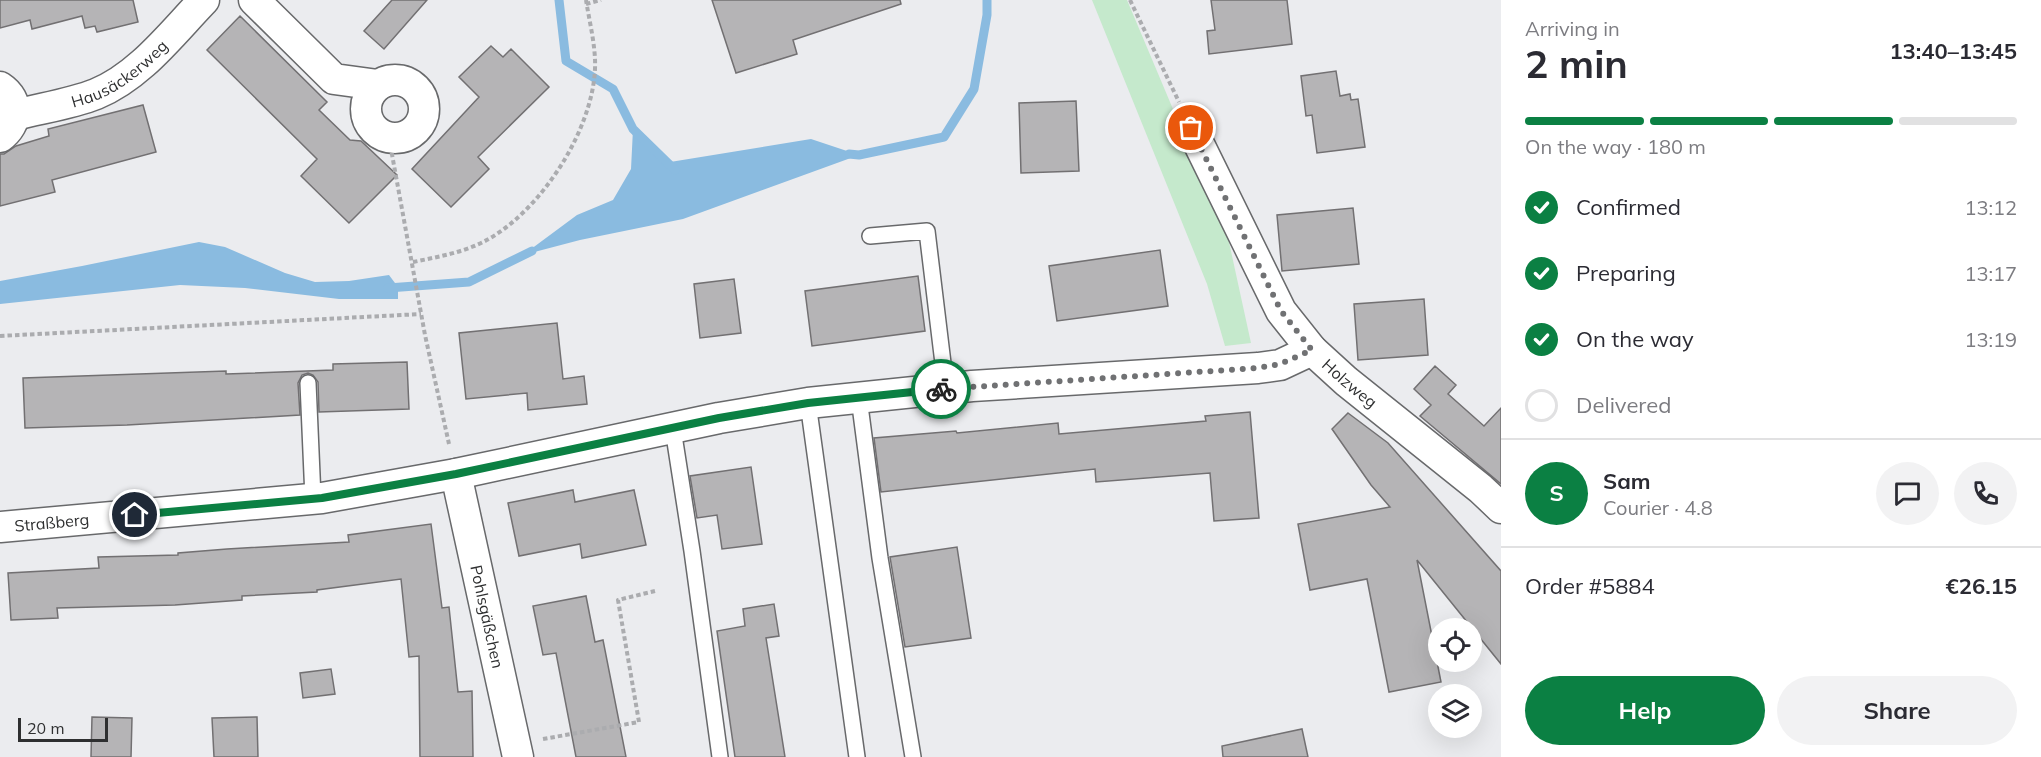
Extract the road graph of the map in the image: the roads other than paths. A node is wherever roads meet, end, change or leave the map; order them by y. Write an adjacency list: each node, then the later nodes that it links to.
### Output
1 (204, 0): 5 (street, Hausäckerweg)
2 (254, 0): 3 (street)
3 (378, 86): 3 (street)
4 (0, 87): 5 (street, Hausäckerweg)
5 (8, 126)
6 (1191, 128): 8 (street, Holzweg)
7 (870, 236): 10 (lane)
8 (1312, 350): 10 (street, Straßberg); 16 (street, Holzweg)
9 (308, 383): 15 (lane)
10 (946, 388): 11 (street, Straßberg)
11 (859, 398): 12 (street, Straßberg); 21 (lane)
12 (808, 403): 13 (street, Straßberg); 20 (lane)
13 (673, 429): 14 (street, Straßberg); 19 (lane)
14 (456, 474): 15 (street, Straßberg); 18 (street, Pohlsgäßchen)
15 (313, 498): 17 (street, Straßberg)
16 (1501, 508)
17 (0, 527)
18 (517, 750)
19 (720, 757)
20 (857, 757)
21 (912, 757)

